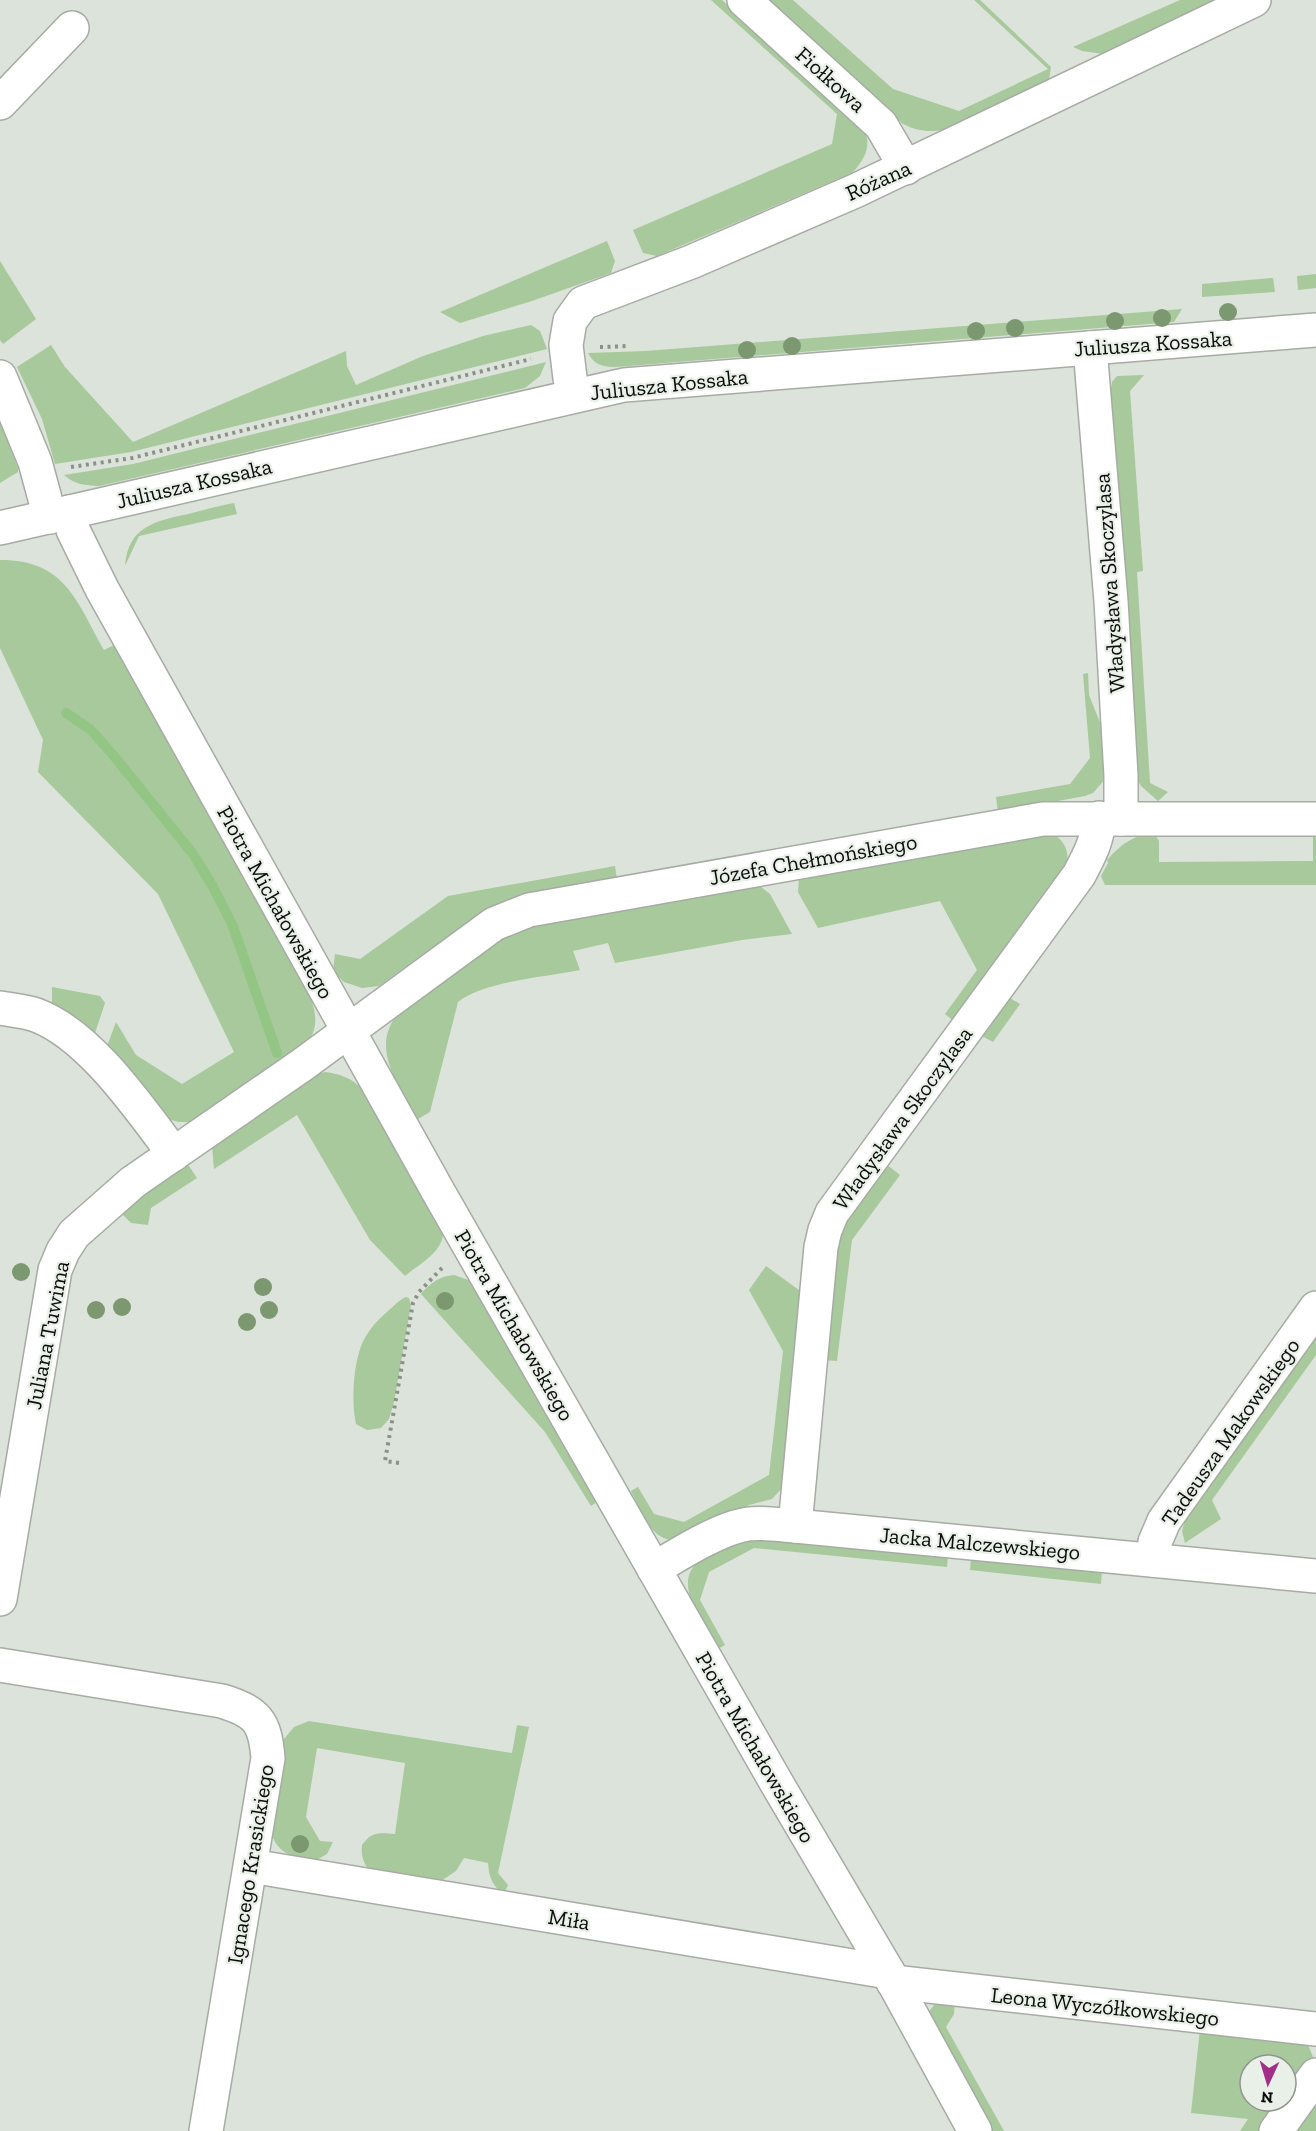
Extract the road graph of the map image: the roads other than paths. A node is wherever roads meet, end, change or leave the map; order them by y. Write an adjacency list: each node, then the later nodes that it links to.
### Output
1 (744, 0): 5 (street, Fiołkowa)
2 (1254, 0): 5 (street, Różana)
3 (72, 28): 4 (street)
4 (0, 103)
5 (906, 168): 9 (street, Różana)
6 (1316, 330): 7 (street, Juliusza Kossaka)
7 (1090, 348): 9 (street, Juliusza Kossaka); 12 (street, Władysława Skoczylasa)
8 (0, 377): 10 (street, Piotra Michałowskiego)
9 (574, 395): 10 (street, Juliusza Kossaka)
10 (60, 514): 11 (street, Juliusza Kossaka); 15 (street, Piotra Michałowskiego)
11 (0, 528)
12 (1110, 819): 13 (street, Józefa Chełmońskiego); 15 (street, Józefa Chełmońskiego); 18 (street, Władysława Skoczylasa)
13 (1316, 819)
14 (0, 1008): 16 (street)
15 (348, 1031): 16 (street, Juliana Tuwima); 20 (street, Piotra Michałowskiego)
16 (174, 1154): 22 (street, Juliana Tuwima)
17 (1316, 1308): 19 (street, Tadeusza Makowskiego)
18 (795, 1526): 19 (street, Jacka Malczewskiego); 20 (street, Jacka Malczewskiego)
19 (1153, 1560): 21 (street, Jacka Malczewskiego)
20 (654, 1569): 25 (street, Piotra Michałowskiego)
21 (1316, 1576)
22 (0, 1599)
23 (0, 1665): 24 (street, Ignacego Krasickiego)
24 (251, 1866): 25 (street, Miła); 28 (street, Ignacego Krasickiego)
25 (890, 1977): 26 (street, Leona Wyczółkowskiego); 29 (street, Piotra Michałowskiego)
26 (1316, 2029)
27 (1316, 2075): 30 (street)
28 (206, 2131)
29 (975, 2131)
30 (1276, 2131)

